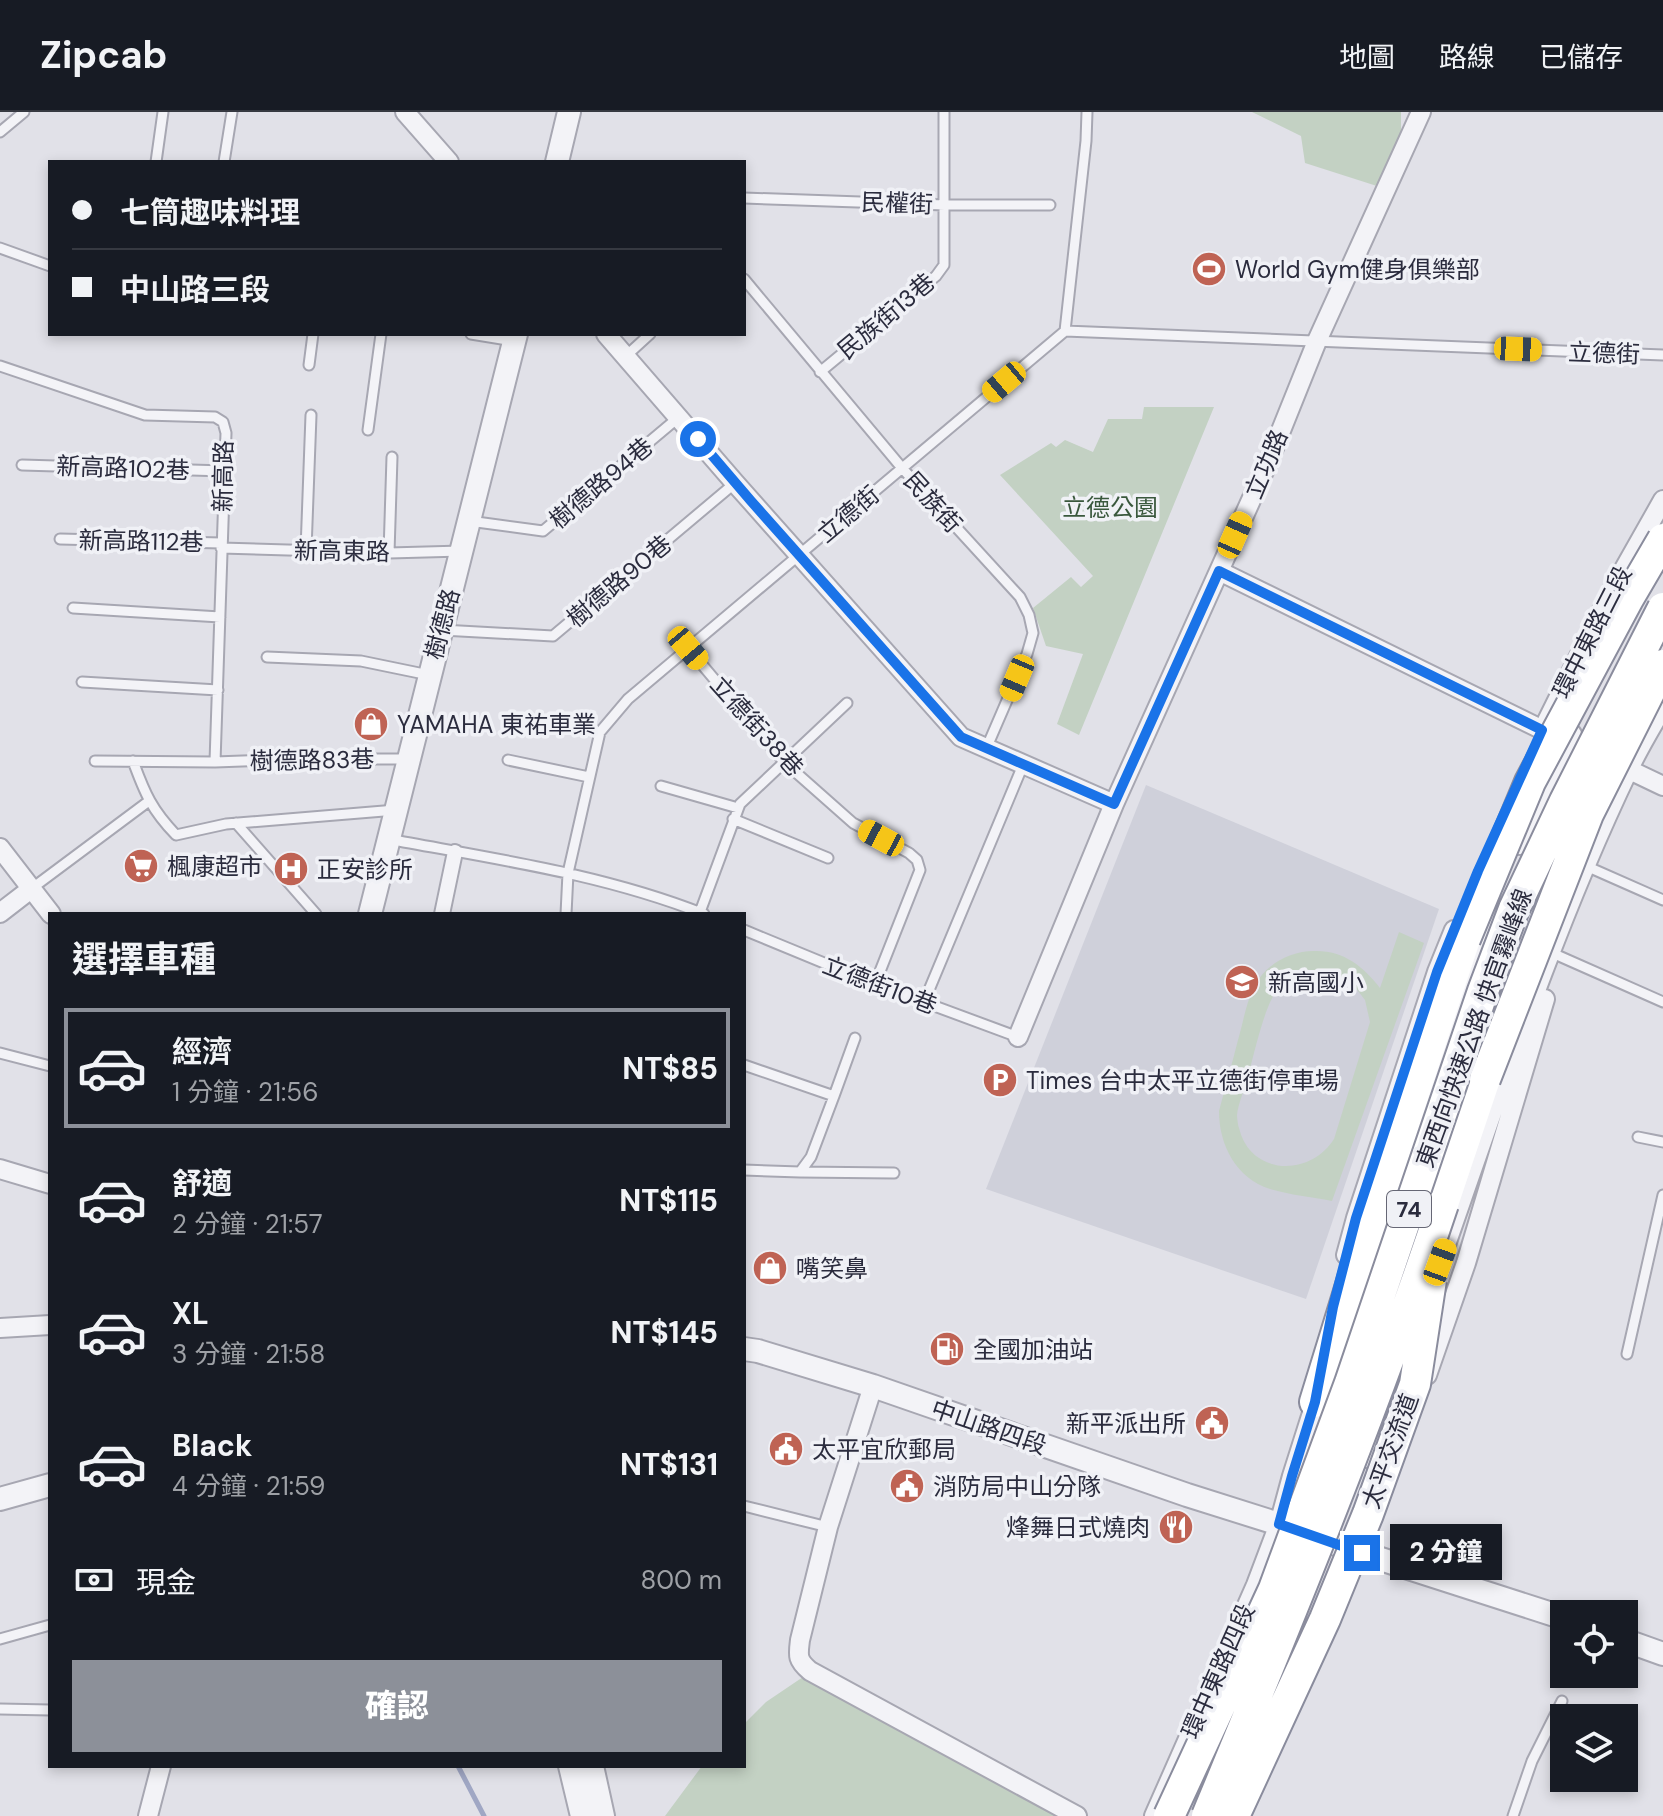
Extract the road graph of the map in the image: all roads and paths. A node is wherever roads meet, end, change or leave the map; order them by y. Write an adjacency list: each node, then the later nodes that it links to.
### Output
1 (24, 112): 9 (lane)
2 (163, 112): 10 (lane)
3 (232, 112): 11 (lane)
4 (405, 112): 12 (street)
5 (569, 112): 13 (street)
6 (944, 112): 15 (lane, 民族街13巷)
7 (1087, 112): 20 (lane)
8 (1421, 112): 26 (street, 立功路)
9 (0, 132)
10 (156, 160)
11 (224, 160)
12 (447, 160)
13 (557, 160)
14 (746, 198): 15 (lane, 民權街)
15 (945, 205): 16 (lane, 民權街); 31 (lane, 民族街13巷)
16 (1050, 205)
17 (0, 248): 18 (lane)
18 (48, 265)
19 (746, 281): 31 (lane, 民族街)
20 (1065, 331): 26 (lane, 立德街); 37 (lane, 立德街)
21 (313, 336): 29 (lane)
22 (381, 336): 34 (lane)
23 (608, 336): 27 (street)
24 (648, 336): 27 (lane)
25 (515, 337): 41 (street, 樹德路)
26 (1317, 341): 28 (lane, 立德街); 50 (street, 立功路)
27 (627, 355): 33 (street)
28 (1663, 355)
29 (309, 365)
30 (0, 366): 38 (lane, 新高路)
31 (820, 372): 37 (lane, 民族街)
32 (311, 415): 45 (lane)
33 (679, 417): 39 (street); 41 (lane, 樹德路94巷)
34 (368, 430)
35 (392, 457): 47 (lane)
36 (22, 465): 38 (lane, 新高路102巷)
37 (902, 468): 48 (lane, 立德街); 65 (lane, 民族街)
38 (225, 471): 44 (lane, 新高路)
39 (735, 483): 48 (street); 54 (lane, 樹德路90巷)
40 (1663, 500): 63 (street, 環中東路三段)
41 (469, 521): 46 (street, 樹德路)
42 (60, 539): 44 (lane, 新高路112巷)
43 (1663, 539): 125 (highway, 74, bridge)
44 (221, 546): 45 (lane, 新高東路); 53 (lane, 新高路)
45 (306, 550): 47 (lane, 新高東路)
46 (462, 551): 47 (lane, 新高東路); 54 (street, 樹德路)
47 (389, 553)
48 (799, 555): 55 (lane, 立德街); 65 (street)
49 (1663, 564): 64 (street, 環中東路三段)
50 (1219, 571): 63 (street); 78 (street, 立功路)
51 (73, 608): 53 (lane)
52 (1663, 608): 149 (highway, 東西向快速公路 快官霧峰線 / 74, bridge)
53 (220, 617): 60 (lane, 新高路)
54 (440, 630): 58 (street, 樹德路)
55 (688, 648): 71 (lane, 立德街38巷); 74 (lane, 立德街)
56 (267, 657): 58 (lane)
57 (1663, 665): 119 (highway, 東西向快速公路 快官霧峰線 / 74, bridge)
58 (429, 675): 66 (street, 樹德路)
59 (82, 682): 60 (lane)
60 (218, 690): 70 (lane, 新高路)
61 (847, 703): 71 (lane)
62 (1663, 707): 73 (street)
63 (1542, 730): 64 (street); 125 (street, 環中東路三段)
64 (1568, 742): 73 (street); 125 (street, 環中東路三段)
65 (986, 749): 72 (street)
66 (409, 759): 70 (lane, 樹德路83巷); 80 (street, 樹德路)
67 (508, 760): 74 (lane)
68 (95, 761): 69 (lane, 樹德路83巷)
69 (133, 761): 70 (lane, 樹德路83巷); 77 (lane)
70 (215, 762)
71 (784, 762): 79 (lane); 102 (lane, 立德街38巷)
72 (1023, 765): 78 (street); 103 (lane)
73 (1628, 770): 76 (street); 87 (street)
74 (589, 777): 88 (lane, 立德街)
75 (661, 786): 79 (lane)
76 (1663, 786)
77 (149, 801): 82 (lane); 89 (lane)
78 (1114, 804): 105 (street, 立功路)
79 (738, 808): 81 (lane)
80 (396, 810): 82 (lane); 83 (street, 樹德路)
81 (733, 819): 86 (lane); 98 (lane)
82 (236, 823): 93 (lane)
83 (388, 839): 85 (lane); 94 (street, 樹德路)
84 (0, 848): 89 (street)
85 (455, 852): 88 (lane); 95 (street)
86 (828, 858)
87 (1586, 866): 90 (street); 91 (lane)
88 (568, 873): 96 (lane, 立德街); 97 (lane)
89 (31, 889): 92 (street); 99 (street)
90 (1576, 890): 101 (street); 131 (street)
91 (1663, 900)
92 (49, 912)
93 (314, 912)
94 (370, 912)
95 (442, 912)
96 (566, 912)
97 (699, 912)
98 (702, 912)
99 (0, 913)
100 (746, 931): 102 (lane, 立德街10巷)
101 (1559, 956): 104 (lane); 132 (street)
102 (875, 984): 103 (lane, 立德街10巷)
103 (924, 1002): 105 (lane, 立德街10巷)
104 (1663, 1002)
105 (1018, 1037)
106 (855, 1038): 110 (lane)
107 (0, 1053): 108 (lane)
108 (48, 1065)
109 (746, 1066): 110 (lane)
110 (834, 1096): 115 (lane)
111 (1638, 1137): 112 (lane)
112 (1663, 1142)
113 (0, 1169): 117 (street)
114 (746, 1170): 115 (lane)
115 (800, 1172): 116 (lane)
116 (894, 1173)
117 (48, 1183)
118 (1663, 1195): 123 (lane)
119 (1443, 1204): 150 (highway, 東西向快速公路 快官霧峰線 / 74, bridge); 151 (highway, 太平交流道 / 74, bridge)
120 (48, 1325): 121 (street)
121 (0, 1328)
122 (746, 1349): 124 (street, 中山路四段)
123 (1627, 1354)
124 (873, 1386): 129 (street, 中山路四段); 130 (street)
125 (1315, 1402): 129 (street, 環中東路三段)
126 (48, 1486): 127 (street)
127 (0, 1499)
128 (746, 1506): 130 (lane)
129 (1279, 1524): 131 (street, 中山路四段); 148 (street, 環中東路四段)
130 (828, 1527): 147 (street)
131 (1330, 1543): 132 (street, 中山路四段); 150 (street, 環中東路四段)
132 (1362, 1553): 133 (street, 中山路四段); 152 (street)
133 (1550, 1613)
134 (48, 1626): 135 (lane)
135 (0, 1639)
136 (1638, 1645): 137 (street)
137 (1663, 1654)
138 (1562, 1701): 153 (lane)
139 (0, 1709): 140 (lane)
140 (48, 1710)
141 (160, 1768): 144 (street)
142 (570, 1768): 145 (street)
143 (592, 1768): 146 (street)
144 (148, 1816)
145 (582, 1816)
146 (603, 1816)
147 (1077, 1816)
148 (1154, 1816)
149 (1169, 1816)
150 (1206, 1816)
151 (1234, 1816)
152 (1242, 1816)
153 (1513, 1816)

